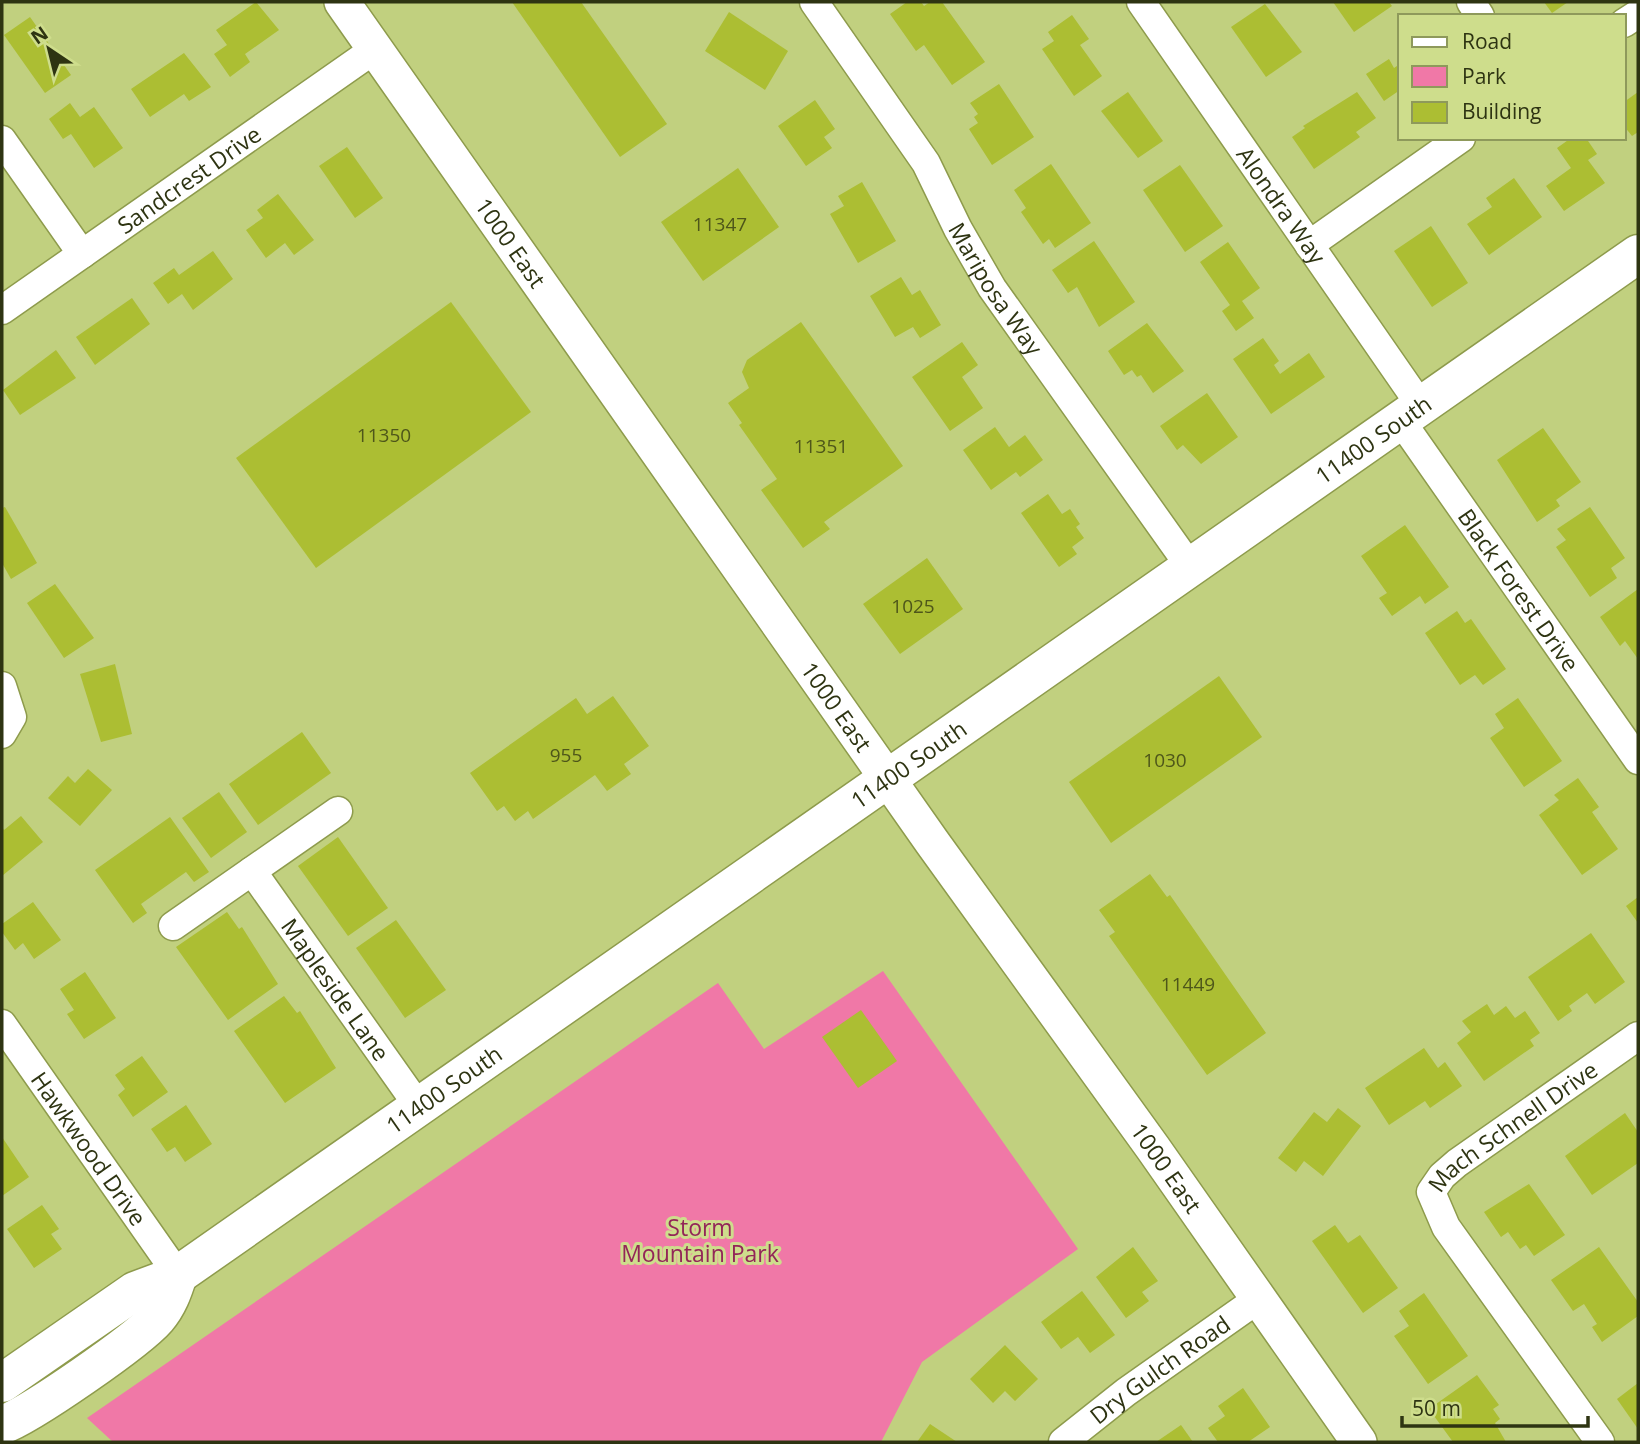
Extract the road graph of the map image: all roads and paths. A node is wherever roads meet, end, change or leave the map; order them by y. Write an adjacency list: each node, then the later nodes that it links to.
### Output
1 (342, 2): 4 (street, 1000 East)
2 (814, 2): 12 (street, Mariposa Way)
3 (1141, 2): 7 (street, Alondra Way)
4 (375, 49): 8 (street, Sandcrest Drive); 17 (street, 1000 East)
5 (2, 140): 8 (street)
6 (1458, 140): 7 (street)
7 (1309, 244): 11 (street, Alondra Way)
8 (82, 254): 10 (street, Sandcrest Drive)
9 (1638, 254): 11 (main road, 11400 South)
10 (2, 310)
11 (1411, 414): 12 (main road, 11400 South); 14 (street, Black Forest Drive)
12 (1191, 568): 17 (main road, 11400 South)
13 (2, 686): 15 (street)
14 (1630, 730): 16 (street, Black Forest Drive)
15 (2, 734)
16 (1638, 760)
17 (888, 779): 23 (main road, 11400 South); 25 (street, 1000 East)
18 (338, 811): 19 (street)
19 (252, 872): 20 (street); 23 (street, Mapleside Lane)
20 (173, 926)
21 (2, 1024): 24 (street, Hawkwood Drive)
22 (1638, 1036): 30 (street, Mach Schnell Drive)
23 (419, 1107): 24 (main road, 11400 South)
24 (178, 1275): 26 (main road, 11400 South); 27 (main road)
25 (1258, 1299): 28 (street, Dry Gulch Road); 29 (street, 1000 East)
26 (2, 1383)
27 (2, 1425)
28 (1063, 1442)
29 (1359, 1442)
30 (1600, 1442)

